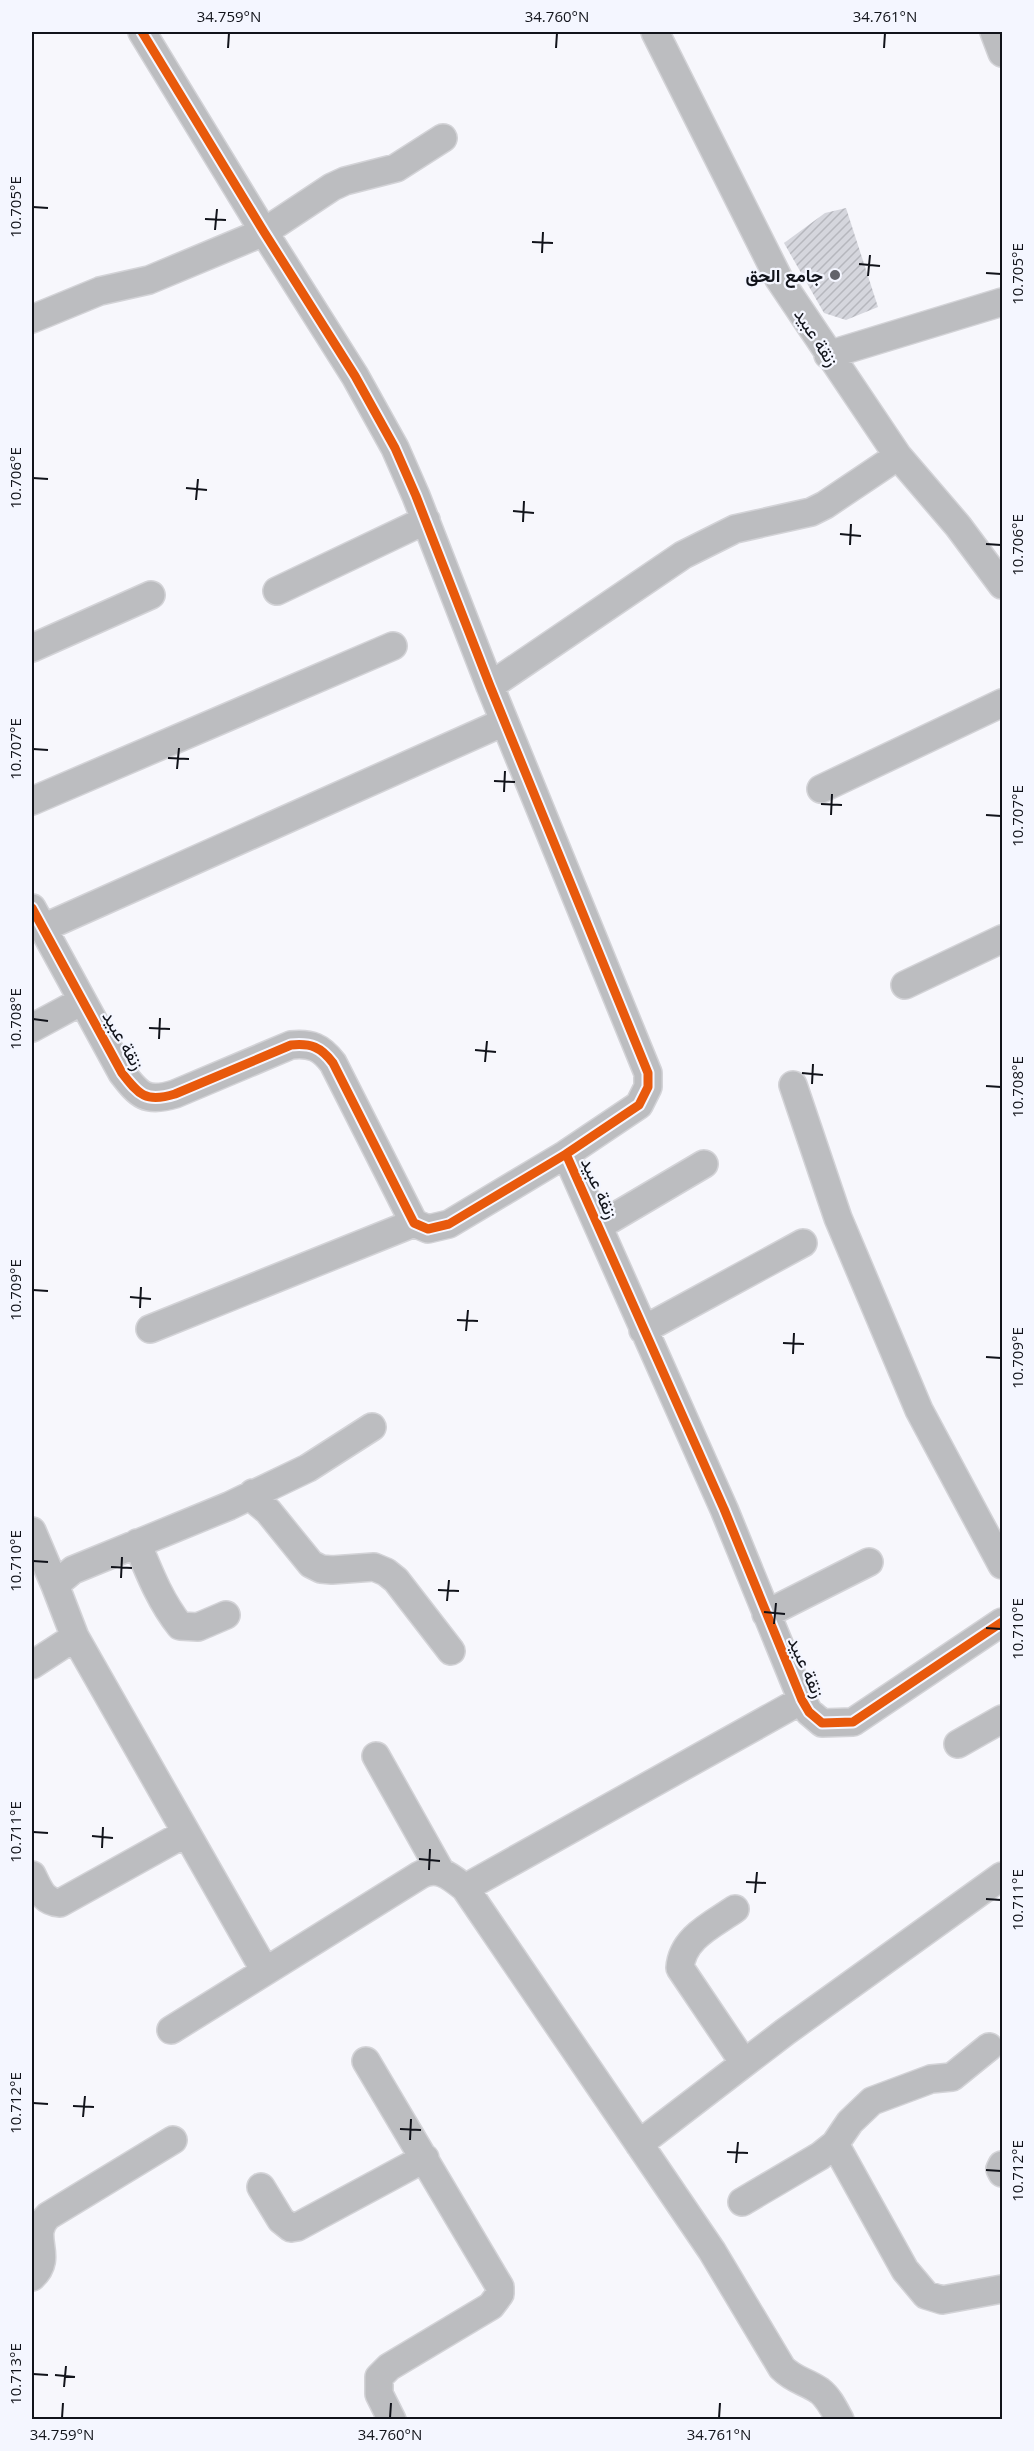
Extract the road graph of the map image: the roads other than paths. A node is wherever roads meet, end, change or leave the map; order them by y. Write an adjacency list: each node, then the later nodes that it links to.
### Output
1 (142, 32): 6 (street)
2 (655, 32): 9 (street, زنقة عبيد)
3 (994, 32): 4 (street)
4 (1002, 53)
5 (443, 138): 6 (street)
6 (264, 232): 8 (street); 11 (street)
7 (1002, 302): 9 (street)
8 (32, 319)
9 (828, 355): 10 (street, زنقة عبيد)
10 (898, 456): 12 (street, زنقة عبيد); 17 (street)
11 (426, 520): 13 (street); 17 (street)
12 (1002, 585)
13 (277, 591)
14 (152, 595): 16 (street)
15 (393, 646): 21 (street)
16 (32, 648)
17 (490, 686): 19 (street)
18 (1002, 703): 20 (street)
19 (504, 722): 22 (street); 28 (street)
20 (821, 789)
21 (32, 801)
22 (37, 918): 25 (street, زنقة عبيد)
23 (1002, 939): 24 (street)
24 (905, 985)
25 (82, 1001): 26 (street); 30 (street, زنقة عبيد)
26 (32, 1028)
27 (793, 1085): 40 (street)
28 (566, 1154): 30 (street, زنقة عبيد); 31 (street, زنقة عبيد)
29 (704, 1164): 31 (street)
30 (414, 1223): 33 (street)
31 (599, 1226): 34 (street, زنقة عبيد)
32 (803, 1243): 34 (street)
33 (150, 1329)
34 (643, 1329): 42 (street, زنقة عبيد)
35 (372, 1427): 36 (street)
36 (253, 1493): 38 (street); 46 (street)
37 (32, 1531): 41 (street)
38 (137, 1543): 41 (street); 43 (street)
39 (869, 1562): 42 (street)
40 (1002, 1565)
41 (55, 1584): 45 (street)
42 (766, 1614): 48 (street, زنقة عبيد)
43 (226, 1615)
44 (1002, 1622): 48 (street, زنقة عبيد)
45 (75, 1637): 47 (street); 52 (street)
46 (451, 1651)
47 (32, 1665)
48 (802, 1700): 56 (street)
49 (1002, 1719): 50 (street)
50 (958, 1744)
51 (376, 1756): 53 (street)
52 (186, 1833): 57 (street); 59 (street)
53 (441, 1872): 56 (street); 59 (street)
54 (32, 1875): 57 (street)
55 (1002, 1876): 63 (street)
56 (465, 1888): 65 (street)
57 (38, 1902)
58 (735, 1909): 63 (street)
59 (265, 1971): 60 (street)
60 (171, 2030)
61 (989, 2047): 66 (street)
62 (366, 2061): 67 (street)
63 (744, 2063): 65 (street)
64 (173, 2140): 72 (street)
65 (639, 2144): 75 (street)
66 (835, 2144): 71 (street); 73 (street)
67 (425, 2158): 70 (street); 74 (street)
68 (1002, 2165): 69 (street)
69 (1002, 2173)
70 (261, 2187)
71 (742, 2202)
72 (32, 2277)
73 (1002, 2289)
74 (392, 2420)
75 (840, 2420)

